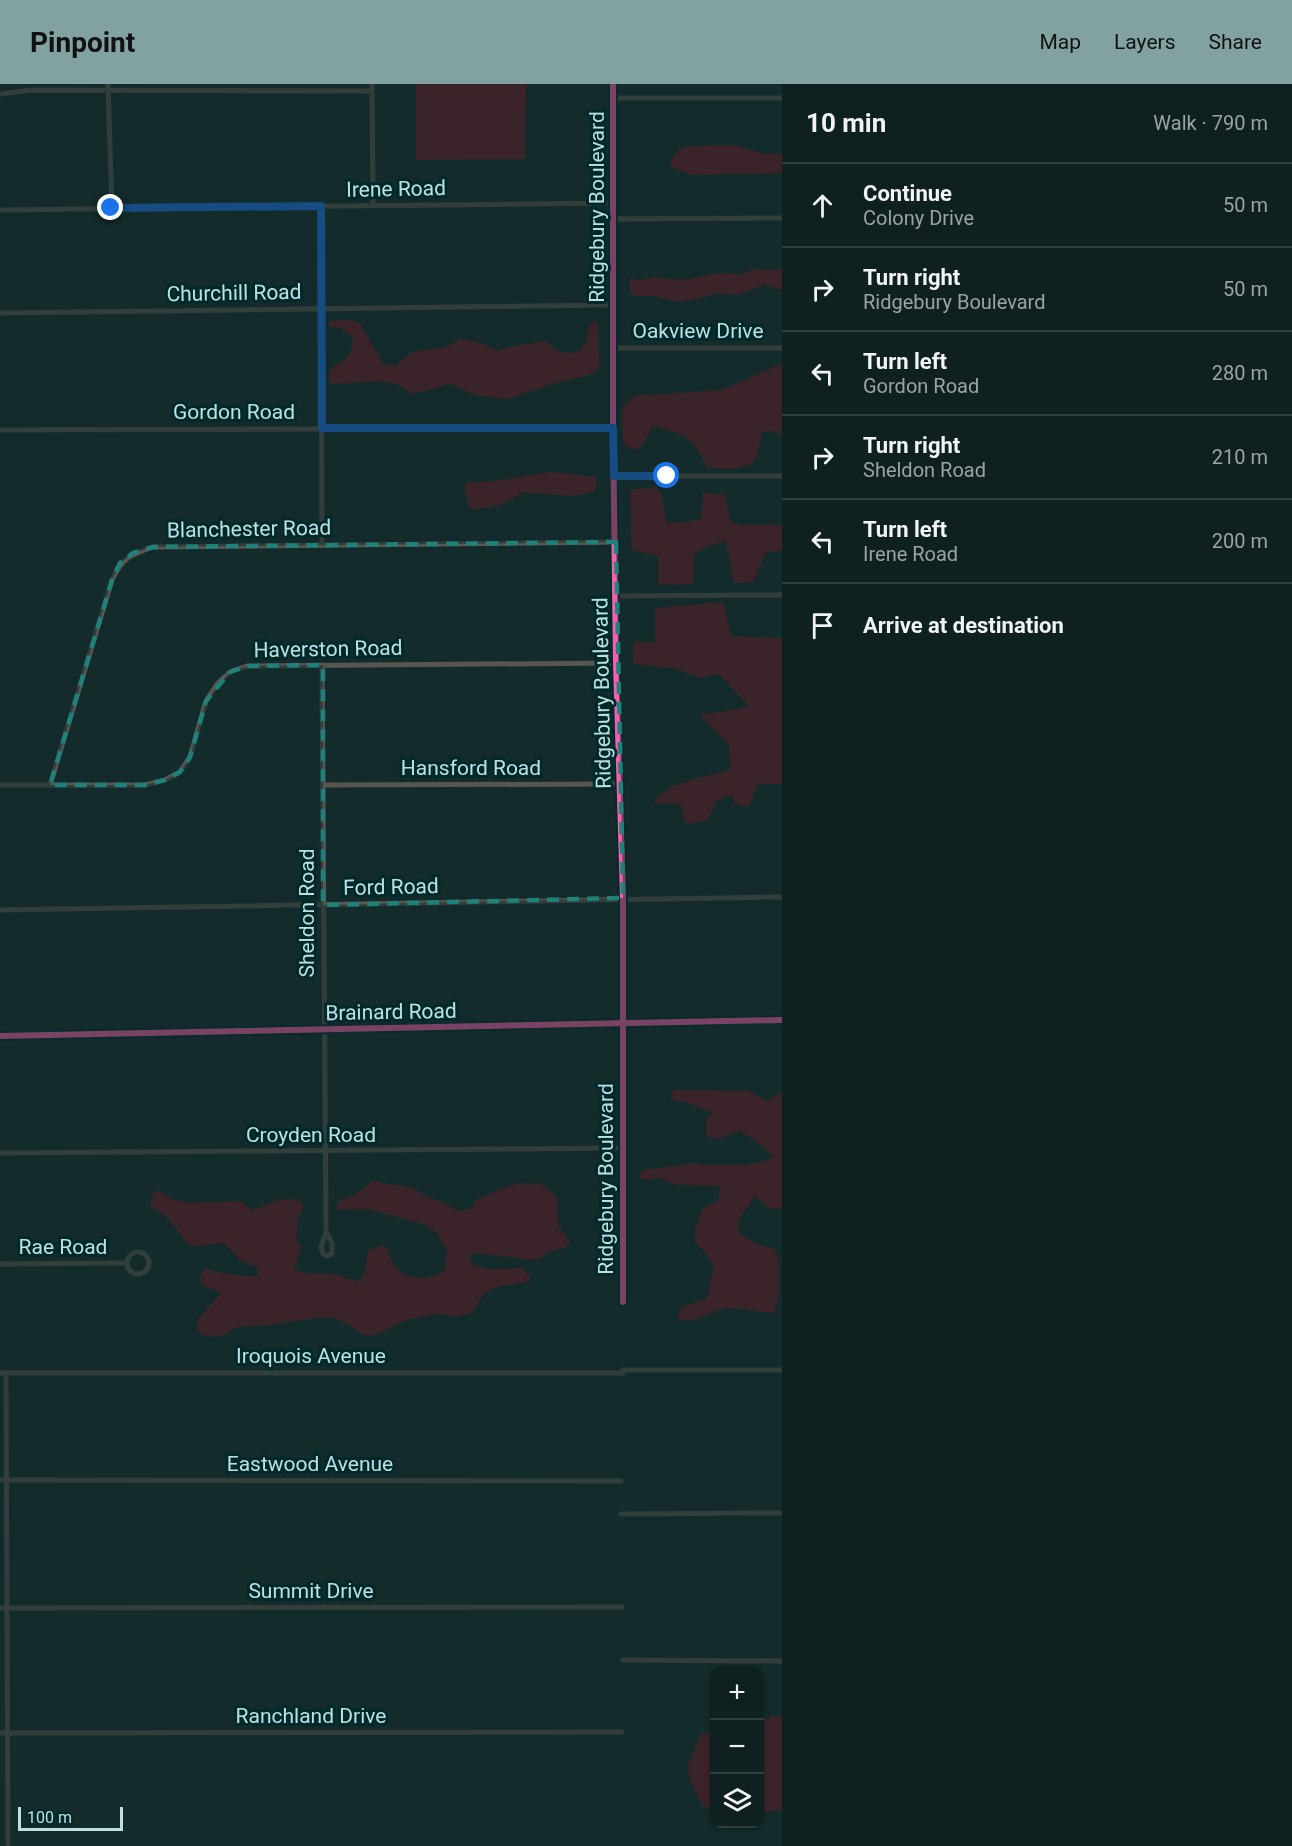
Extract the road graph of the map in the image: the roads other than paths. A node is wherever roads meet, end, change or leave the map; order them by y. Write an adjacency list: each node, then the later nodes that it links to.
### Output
1 (372, 84): 5 (street)
2 (613, 84): 7 (street, Ridgebury Boulevard)
3 (108, 87): 4 (street); 6 (street); 12 (street)
4 (252, 87): 5 (street)
5 (372, 92): 10 (street)
6 (0, 94)
7 (613, 98): 8 (street); 9 (street, Ridgebury Boulevard)
8 (782, 98)
9 (613, 202): 10 (street, Irene Road); 15 (street, Ridgebury Boulevard)
10 (373, 205): 11 (street, Irene Road)
11 (321, 206): 12 (street, Irene Road); 17 (street)
12 (111, 208): 13 (street, Irene Road)
13 (0, 210)
14 (782, 218): 15 (street)
15 (614, 219): 16 (street, Ridgebury Boulevard)
16 (613, 305): 17 (street, Churchill Road); 19 (street, Ridgebury Boulevard)
17 (321, 309): 18 (street, Churchill Road); 21 (street)
18 (0, 313)
19 (613, 348): 20 (street, Oakview Drive); 22 (street, Ridgebury Boulevard)
20 (782, 348)
21 (322, 428): 22 (street, Gordon Road); 23 (street, Gordon Road); 27 (street)
22 (613, 428): 24 (street, Ridgebury Boulevard)
23 (0, 430)
24 (614, 476): 25 (street); 26 (street, Ridgebury Boulevard)
25 (782, 476)
26 (616, 542): 27 (street, Blanchester Road); 29 (street, Ridgebury Boulevard)
27 (322, 545): 34 (street, Blanchester Road)
28 (782, 595): 29 (street)
29 (617, 596): 30 (street, Ridgebury Boulevard)
30 (616, 663): 31 (street, Haverston Road); 32 (street, Ridgebury Boulevard)
31 (322, 665): 34 (street, Haverston Road); 35 (street, Sheldon Road)
32 (620, 784): 35 (street, Hansford Road); 37 (street, Ridgebury Boulevard)
33 (0, 785): 34 (street, Haverston Road)
34 (50, 785)
35 (323, 785): 38 (street, Sheldon Road)
36 (782, 897): 37 (street, Ford Road)
37 (623, 898): 38 (street, Ford Road); 41 (street, Ridgebury Boulevard)
38 (323, 905): 39 (street, Ford Road); 42 (street, Sheldon Road)
39 (0, 910)
40 (782, 1020): 41 (street, Brainard Road)
41 (623, 1022): 42 (street, Brainard Road); 44 (street, Ridgebury Boulevard)
42 (323, 1030): 43 (street, Brainard Road); 45 (street, Sheldon Road)
43 (0, 1036)
44 (623, 1148): 45 (street, Croyden Road); 50 (street, Ridgebury Boulevard)
45 (326, 1152): 46 (street, Croyden Road); 47 (street, Sheldon Road)
46 (0, 1153)
47 (326, 1232)
48 (127, 1263): 48 (street, Rae Road); 49 (street, Rae Road)
49 (0, 1264)
50 (623, 1302)
51 (782, 1370): 52 (street, Iroquois Avenue)
52 (3, 1373): 53 (street)
53 (3, 1480): 54 (street, Eastwood Avenue); 58 (street)
54 (621, 1481)
55 (621, 1514): 56 (street)
56 (782, 1514)
57 (622, 1607): 58 (street, Summit Drive)
58 (3, 1608): 62 (street)
59 (623, 1660): 60 (street)
60 (782, 1661)
61 (622, 1732): 62 (street, Ranchland Drive)
62 (3, 1733): 63 (street)
63 (8, 1846)

